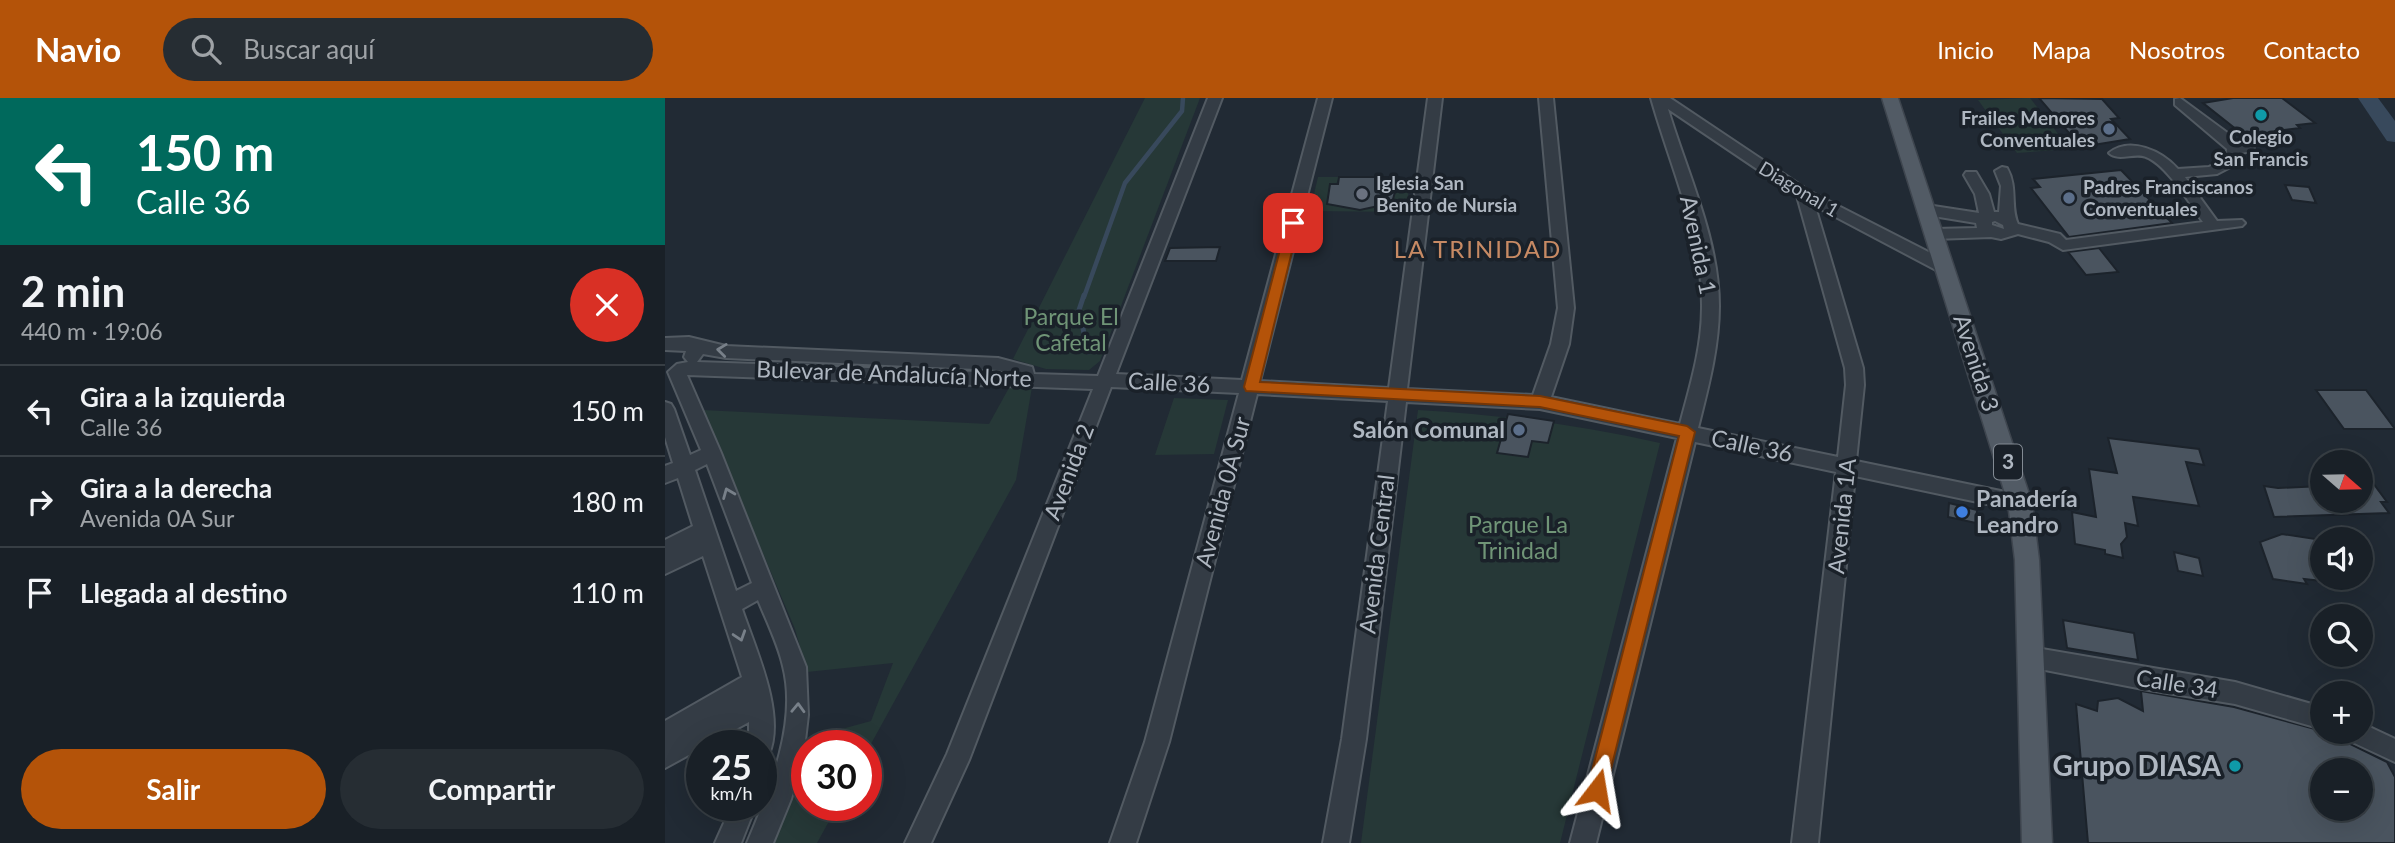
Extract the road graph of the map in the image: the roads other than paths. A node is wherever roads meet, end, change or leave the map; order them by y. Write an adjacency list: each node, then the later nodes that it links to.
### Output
1 (1216, 98): 27 (street, Avenida 2)
2 (1325, 98): 28 (street, Avenida 0A Sur)
3 (1435, 98): 29 (street, Avenida Central)
4 (1546, 98): 30 (street)
5 (1660, 98): 8 (street, Diagonal 1); 9 (street, Avenida 1)
6 (1891, 98): 15 (main road, Avenida 3 / 3)
7 (2180, 102): 12 (street)
8 (1704, 129): 9 (street); 14 (street, Diagonal 1)
9 (1669, 135): 32 (street, Avenida 1)
10 (2116, 153): 12 (lane)
11 (2002, 171): 19 (street)
12 (2172, 173): 20 (street)
13 (1971, 175): 17 (street)
14 (1804, 194): 16 (street, Diagonal 1); 21 (street, Avenida 1A)
15 (1927, 210): 17 (street); 22 (main road, Avenida 3 / 3)
16 (1853, 221): 21 (street); 23 (street, Diagonal 1)
17 (1988, 223): 19 (street); 22 (street)
18 (2237, 223): 20 (street)
19 (2010, 224): 20 (street)
20 (2213, 226)
21 (1814, 228): 34 (street, Avenida 1A)
22 (1934, 234): 23 (main road, Avenida 3 / 3)
23 (1944, 267): 36 (main road, Avenida 3 / 3)
24 (665, 344): 25 (street, Bulevar de Andalucía Norte)
25 (693, 346): 26 (street); 27 (street, Bulevar de Andalucía Norte, one-way to 25)
26 (675, 373): 27 (street, Bulevar de Andalucía Norte); 33 (street)
27 (1105, 380): 28 (street, Calle 36); 53 (street, Avenida 2)
28 (1251, 387): 29 (street, Calle 36); 54 (street, Avenida 0A Sur)
29 (1399, 394): 30 (street, Calle 36); 55 (street, Avenida Central)
30 (1540, 402): 32 (street, Calle 36)
31 (665, 409): 35 (street)
32 (1687, 432): 34 (street, Calle 36); 56 (street, Avenida 1)
33 (712, 453): 35 (street); 40 (street, one-way to 33)
34 (1847, 467): 36 (street, Calle 36); 57 (street, Avenida 1A)
35 (674, 470): 37 (street)
36 (2020, 503): 42 (main road, Avenida 3 / 3)
37 (708, 535): 38 (street); 39 (street); 41 (street)
38 (665, 550)
39 (665, 565)
40 (765, 586): 41 (street); 52 (street, one-way to 40)
41 (730, 606): 43 (street, one-way to 43)
42 (2030, 657): 44 (street, Calle 34); 58 (main road, Avenida 3 / 3)
43 (758, 693): 45 (street); 46 (street); 49 (street)
44 (2310, 714)
45 (760, 730)
46 (665, 734)
47 (2373, 740): 48 (street)
48 (2395, 751)
49 (665, 756)
50 (737, 821): 51 (street)
51 (728, 843)
52 (760, 843)
53 (918, 843)
54 (1123, 843)
55 (1336, 843)
56 (1583, 843)
57 (1805, 843)
58 (2037, 843)

